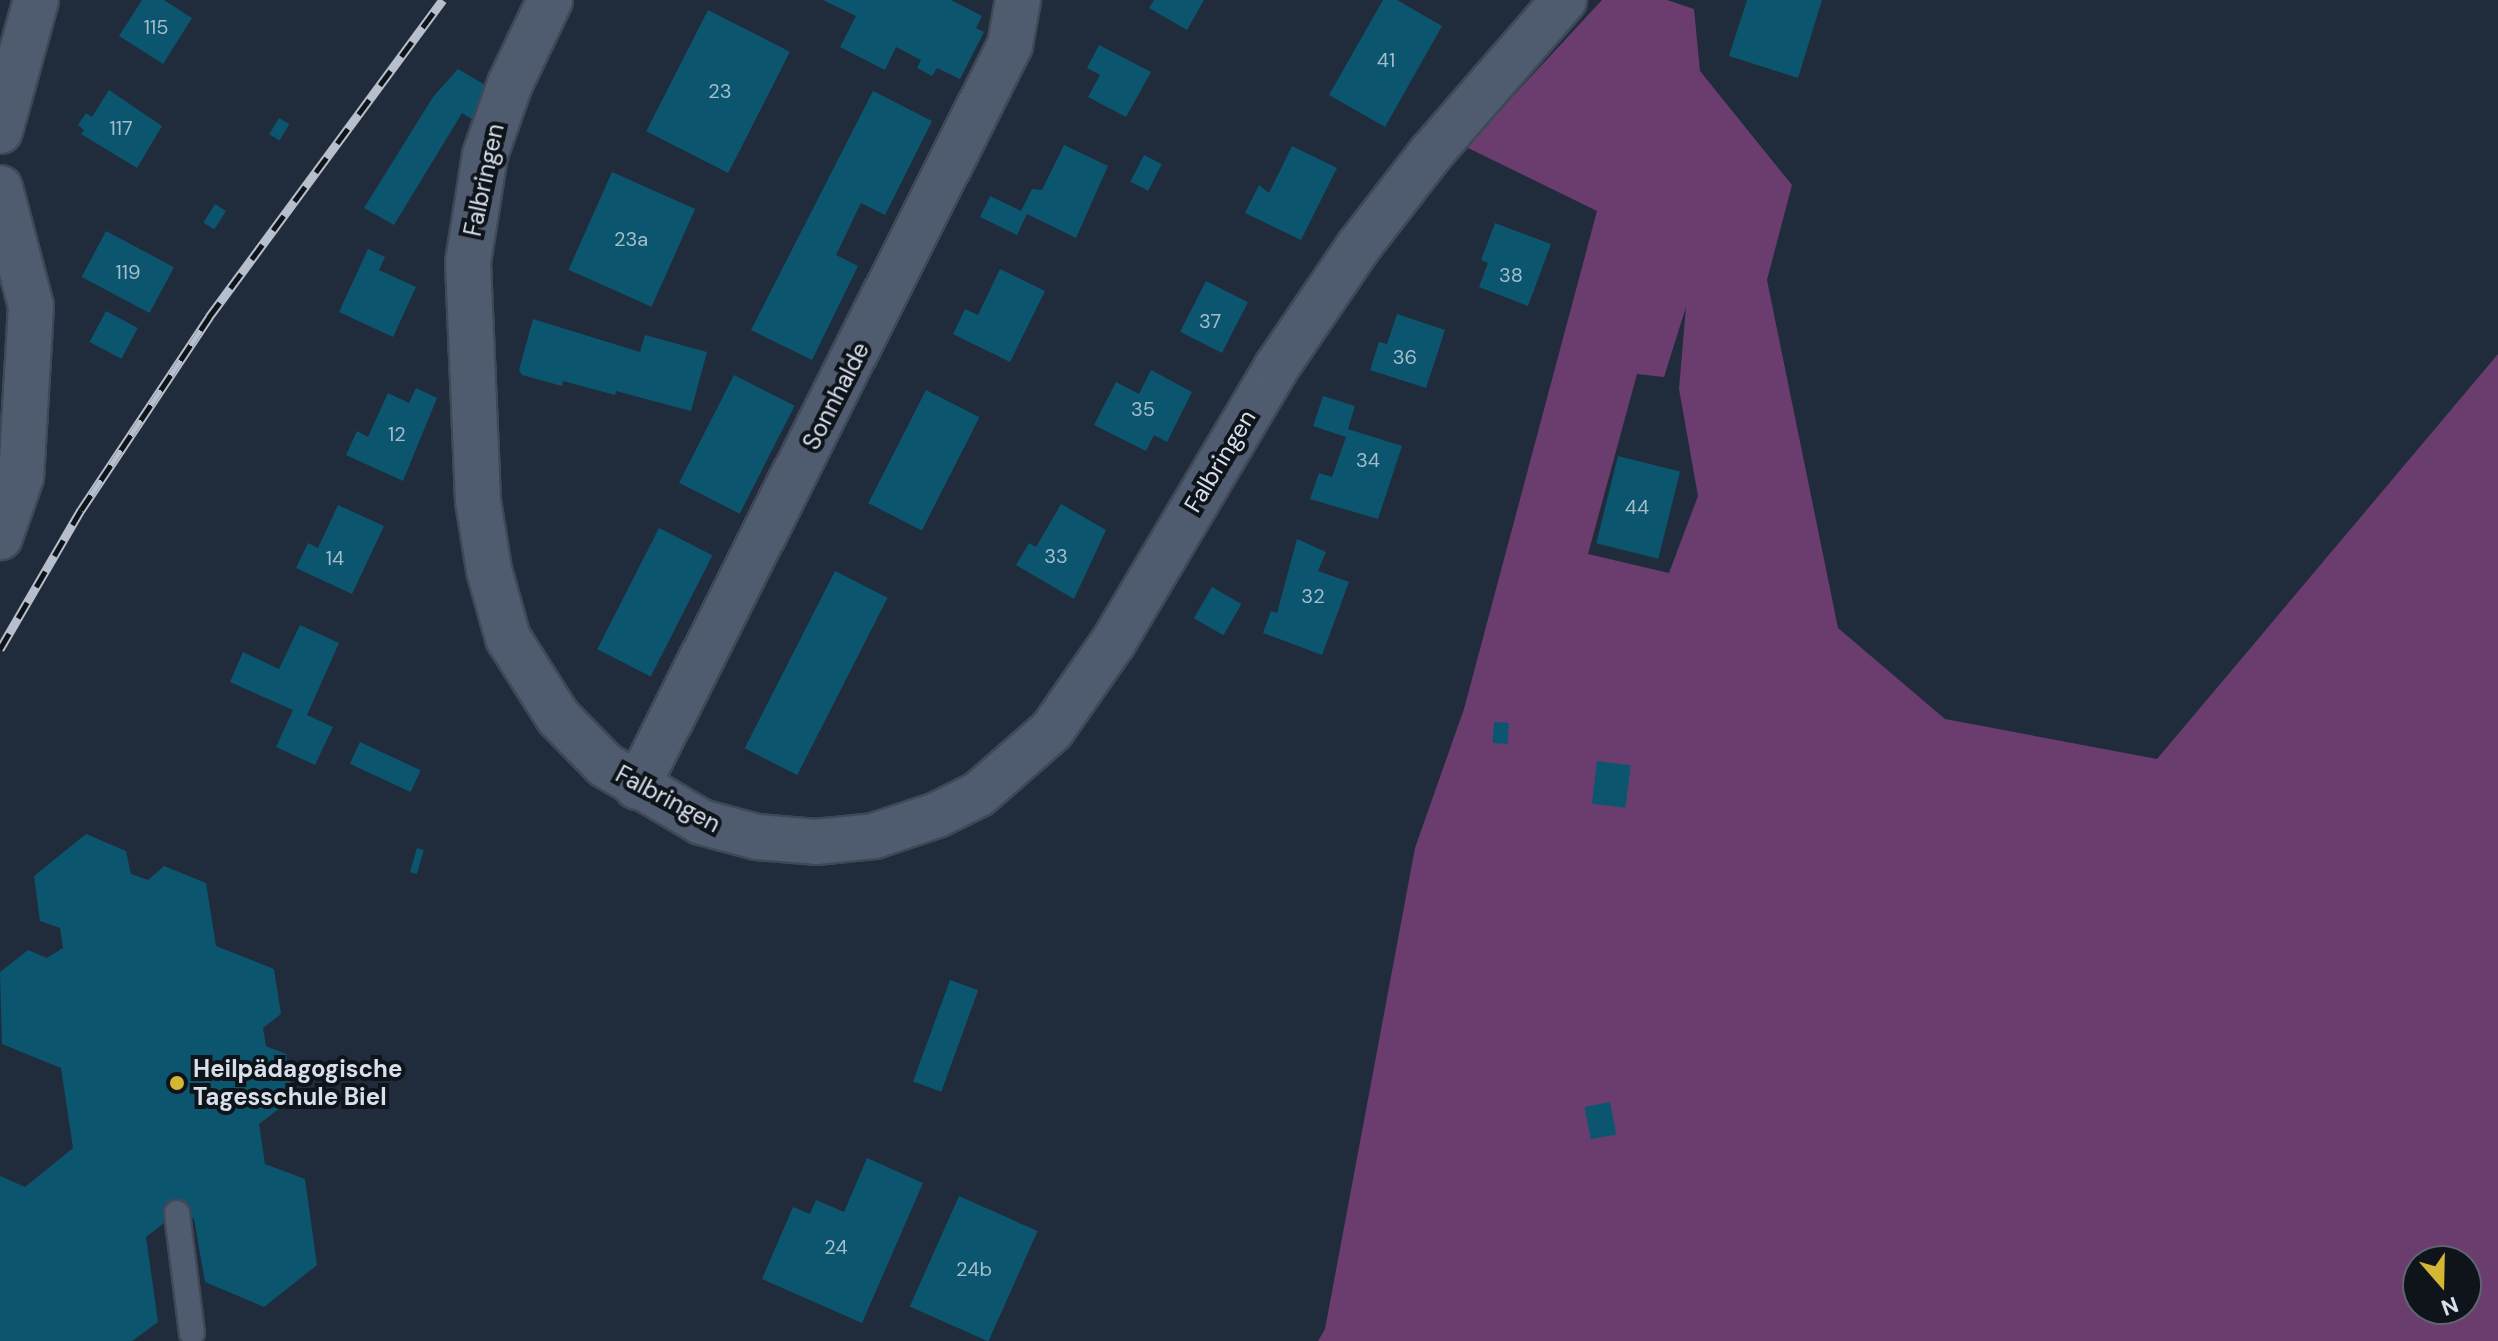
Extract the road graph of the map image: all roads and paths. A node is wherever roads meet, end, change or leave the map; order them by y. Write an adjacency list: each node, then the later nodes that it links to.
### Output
1 (36, 0): 5 (street)
2 (550, 0): 8 (street, Falbringen)
3 (1018, 0): 8 (street, Sonnhalde)
4 (1564, 0): 8 (street, Falbringen)
5 (0, 131)
6 (0, 188): 7 (street)
7 (0, 537)
8 (637, 787)
9 (177, 1213): 10 (lane)
10 (192, 1333)

